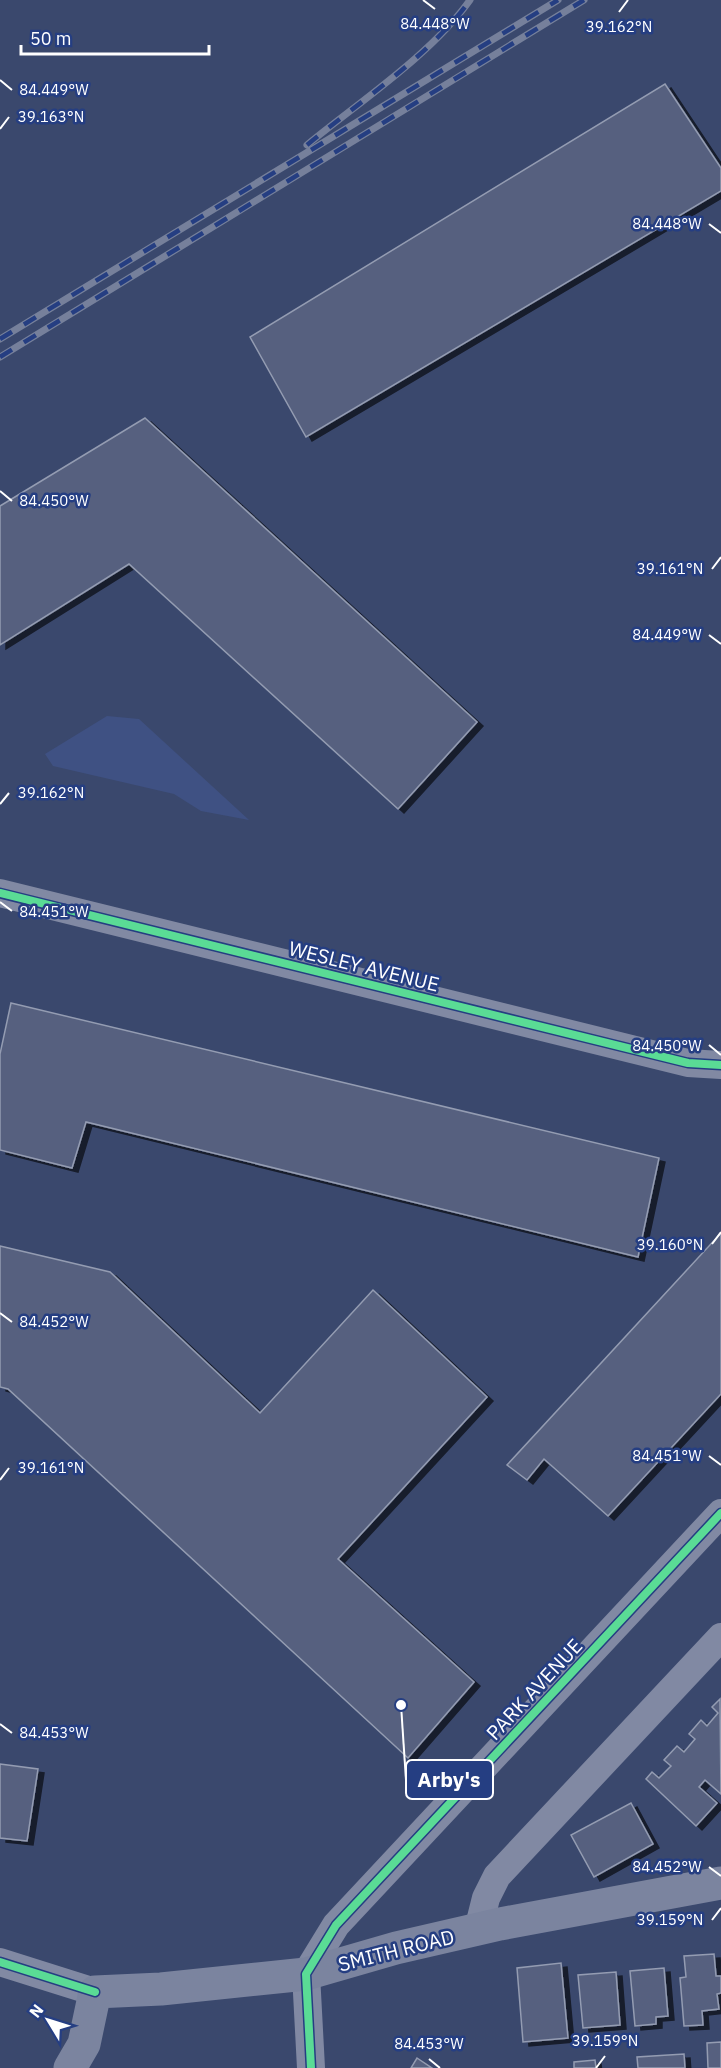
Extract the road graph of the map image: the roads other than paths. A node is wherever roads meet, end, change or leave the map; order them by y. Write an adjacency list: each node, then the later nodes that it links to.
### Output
1 (0, 893): 2 (street, WESLEY AVENUE)
2 (721, 1065)
3 (721, 1513): 8 (street, PARK AVENUE)
4 (721, 1637): 6 (street)
5 (721, 1883): 6 (main road, SMITH ROAD)
6 (478, 1930): 8 (main road, SMITH ROAD)
7 (0, 1962): 9 (street, SMITH ROAD)
8 (306, 1974): 9 (main road, SMITH ROAD); 11 (street)
9 (95, 1992): 10 (main road)
10 (70, 2068)
11 (311, 2068)

